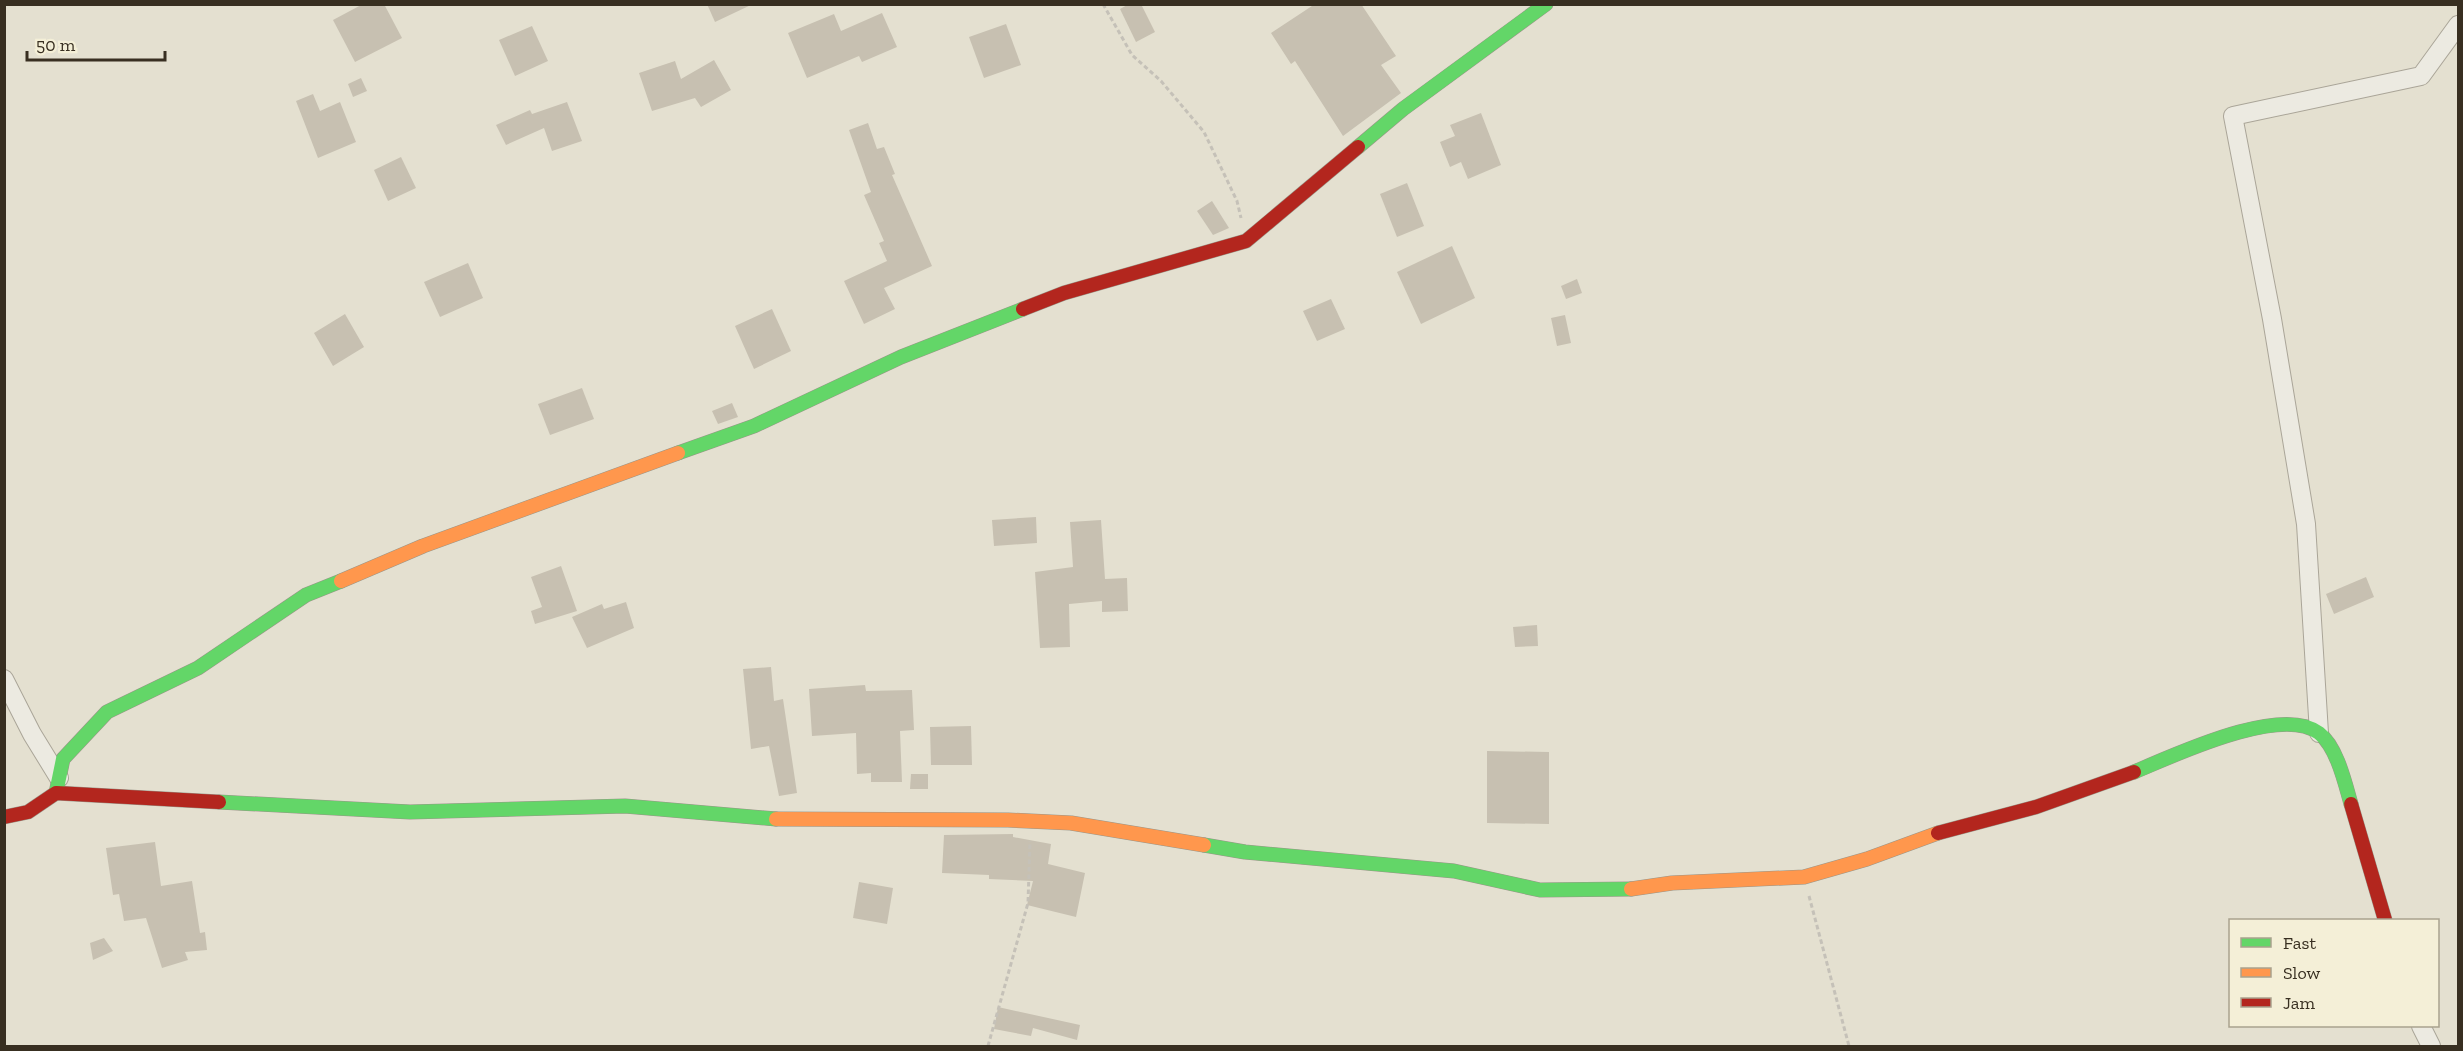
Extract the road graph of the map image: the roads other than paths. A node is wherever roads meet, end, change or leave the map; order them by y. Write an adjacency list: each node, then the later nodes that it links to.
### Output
1 (1546, 4): 5 (street)
2 (2458, 25): 4 (street)
3 (4, 679): 5 (street)
4 (2319, 733): 5 (street); 7 (street)
5 (57, 785): 6 (street)
6 (4, 817)
7 (2384, 919)
8 (2421, 1027): 9 (street)
9 (2431, 1047)

